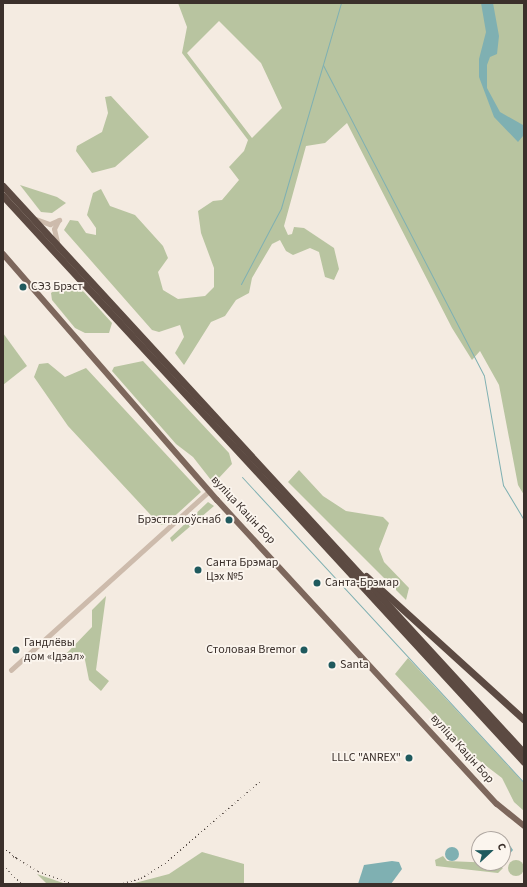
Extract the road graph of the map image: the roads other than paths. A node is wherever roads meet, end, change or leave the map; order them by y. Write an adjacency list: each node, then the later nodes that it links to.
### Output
1 (3, 186): 3 (highway)
2 (3, 196): 11 (highway)
3 (30, 217): 4 (highway); 4 (street)
4 (59, 248): 7 (highway)
5 (3, 254): 6 (main road, вуліца Кацін Бор)
6 (210, 491): 8 (street); 12 (main road, вуліца Кацін Бор)
7 (332, 545): 9 (highway); 10 (highway)
8 (11, 670)
9 (524, 720)
10 (524, 753)
11 (524, 762)
12 (524, 826)

